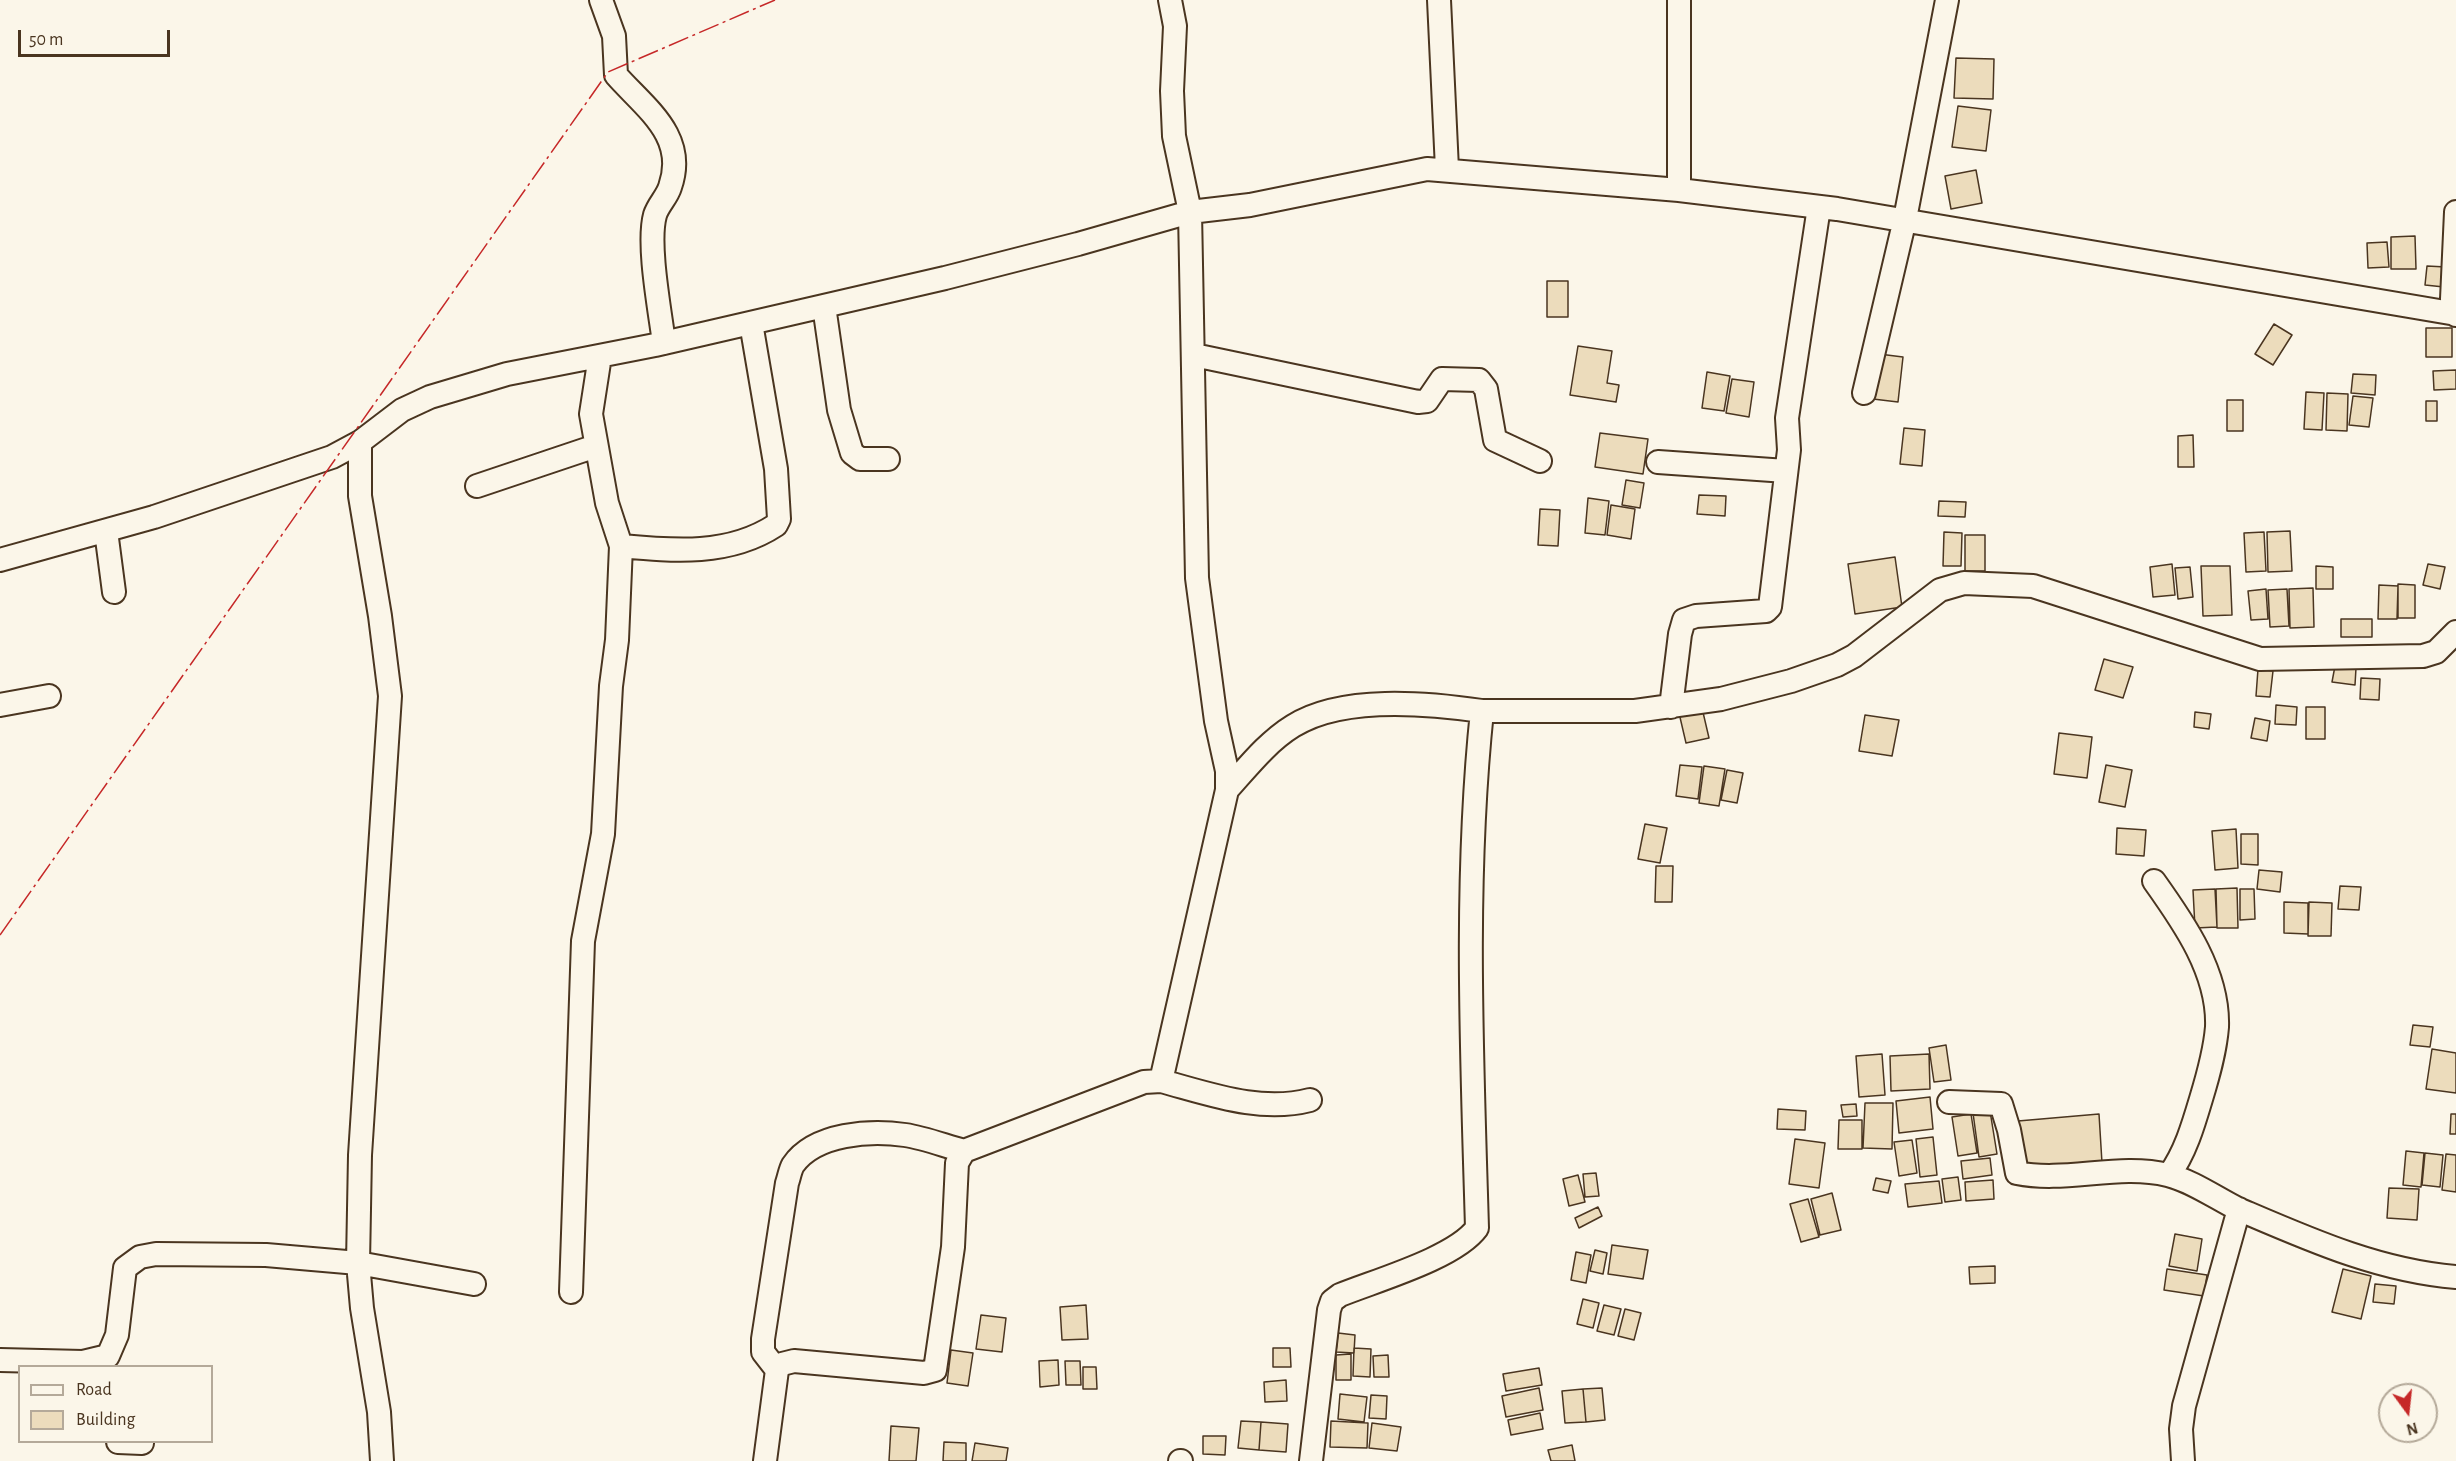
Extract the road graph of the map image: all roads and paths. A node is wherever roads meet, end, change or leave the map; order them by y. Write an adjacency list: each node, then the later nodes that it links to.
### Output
1 (601, 0): 15 (street)
2 (1170, 0): 9 (street)
3 (1439, 0): 6 (street)
4 (1679, 0): 7 (street)
5 (1947, 0): 11 (street)
6 (1447, 169): 7 (street); 9 (street)
7 (1679, 190): 8 (street)
8 (1819, 207): 11 (street); 24 (street)
9 (1190, 212): 12 (street); 16 (street)
10 (2456, 212): 13 (street)
11 (1905, 219): 13 (street); 18 (street)
12 (824, 306): 14 (street); 21 (street)
13 (2456, 315)
14 (751, 323): 15 (street); 27 (street)
15 (664, 343): 17 (street)
16 (1194, 355): 22 (street); 35 (street)
17 (600, 356): 19 (street); 20 (street)
18 (1864, 393)
19 (360, 442): 26 (street); 43 (street)
20 (596, 446): 25 (street); 27 (street)
21 (888, 459)
22 (1540, 461)
23 (1658, 462): 24 (street)
24 (1786, 471): 33 (street)
25 (477, 486)
26 (106, 531): 28 (street); 29 (street)
27 (621, 546): 46 (street)
28 (0, 560)
29 (114, 592)
30 (2456, 632): 33 (street)
31 (49, 696): 32 (street)
32 (0, 705)
33 (1671, 707): 34 (street)
34 (1482, 711): 35 (street); 52 (street)
35 (1227, 790): 37 (street)
36 (2154, 881): 41 (street)
37 (1161, 1081): 38 (street); 40 (street)
38 (1310, 1100)
39 (1949, 1102): 41 (street)
40 (964, 1151): 49 (street); 49 (street)
41 (2169, 1175): 42 (street)
42 (2239, 1209): 44 (street); 53 (street)
43 (358, 1263): 45 (street); 48 (street); 50 (street)
44 (2456, 1277)
45 (474, 1284)
46 (571, 1292)
47 (0, 1360): 48 (street)
48 (83, 1364)
49 (777, 1370): 51 (street)
50 (382, 1461)
51 (765, 1461)
52 (1311, 1461)
53 (2183, 1461)

